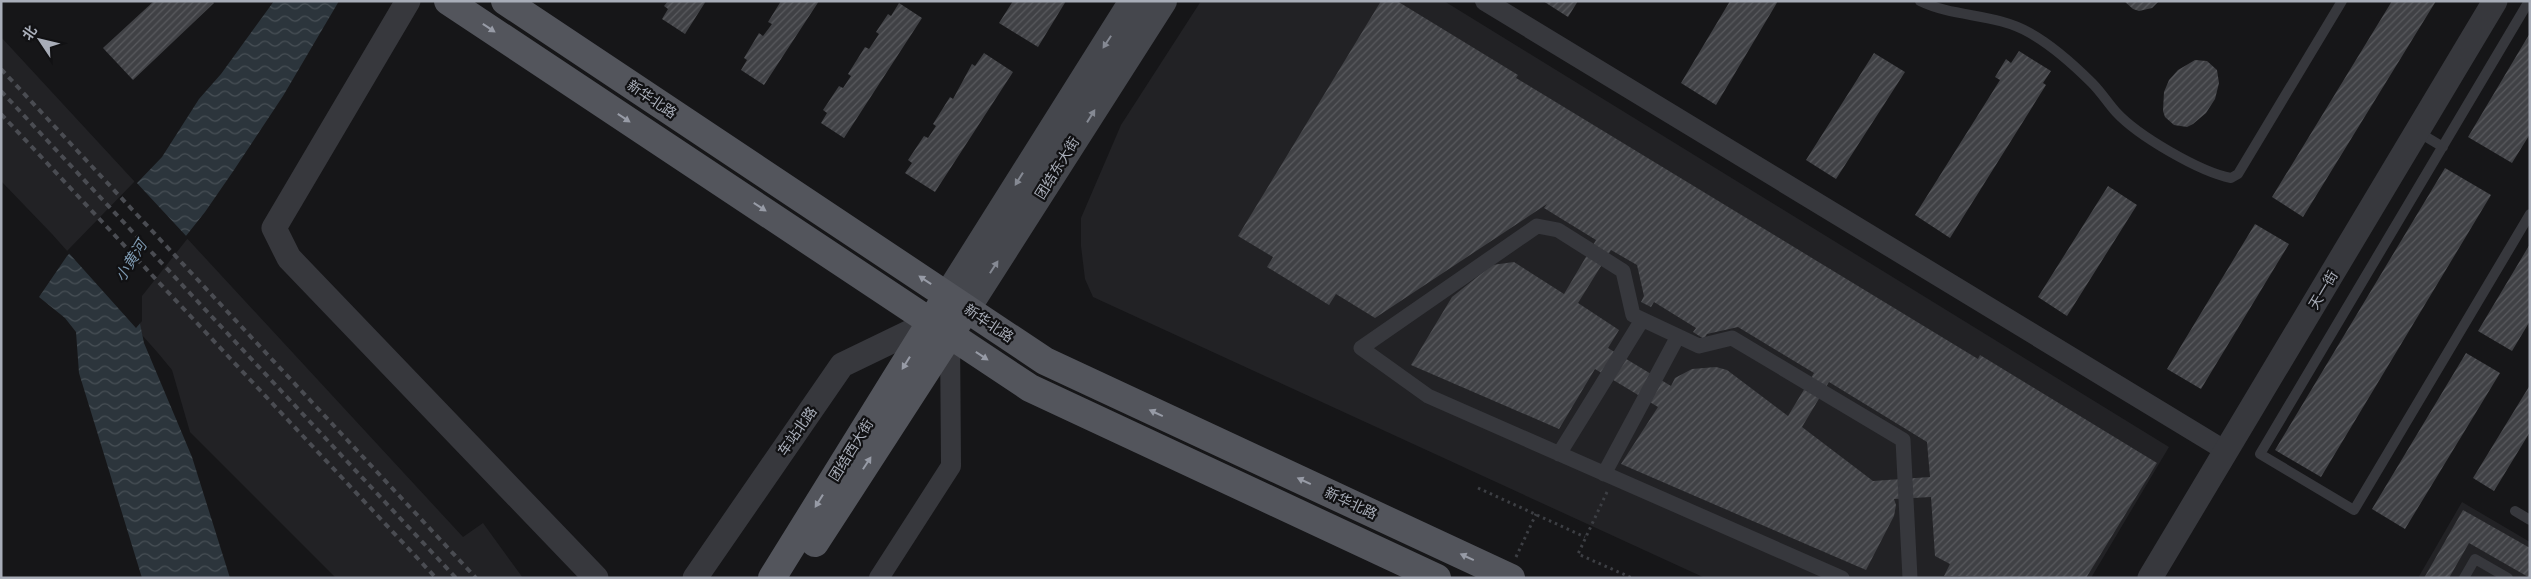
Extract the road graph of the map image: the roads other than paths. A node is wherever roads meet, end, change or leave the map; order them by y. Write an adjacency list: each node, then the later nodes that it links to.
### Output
1 (408, 1): 24 (street)
2 (448, 1): 16 (main road, one-way to 16)
3 (505, 1): 14 (main road, 新华北路, one-way to 3)
4 (1133, 1): 14 (main road, 团结东大街, one-way to 14)
5 (1163, 1): 14 (main road, 团结东大街, one-way to 5)
6 (1485, 1): 18 (street)
7 (1920, 1): 8 (lane)
8 (2342, 1)
9 (2529, 1): 12 (lane)
10 (2489, 6): 11 (street, 天一街)
11 (2417, 132): 12 (lane); 18 (street, 天一街)
12 (2443, 147): 13 (lane)
13 (2530, 214)
14 (957, 302): 16 (main road, 团结东大街); 23 (main road, 新华北路, one-way to 14)
15 (1642, 320): 17 (street); 19 (street); 19 (street)
16 (941, 328): 25 (street, 车站北路); 26 (main road, 团结西大街, one-way to 26); 27 (main road, 团结西大街, one-way to 16); 28 (street); 29 (main road, one-way to 29)
17 (1677, 338): 20 (street); 31 (street)
18 (2226, 451): 32 (street, 天一街)
19 (1559, 454): 20 (street)
20 (1609, 476): 30 (street)
21 (2515, 511): 22 (lane)
22 (2530, 520)
23 (1513, 569)
24 (596, 578)
25 (695, 578)
26 (772, 578)
27 (793, 578)
28 (880, 578)
29 (1437, 578)
30 (1842, 578)
31 (1910, 578)
32 (2150, 578)
33 (2464, 578): 34 (lane)
34 (2508, 578)

